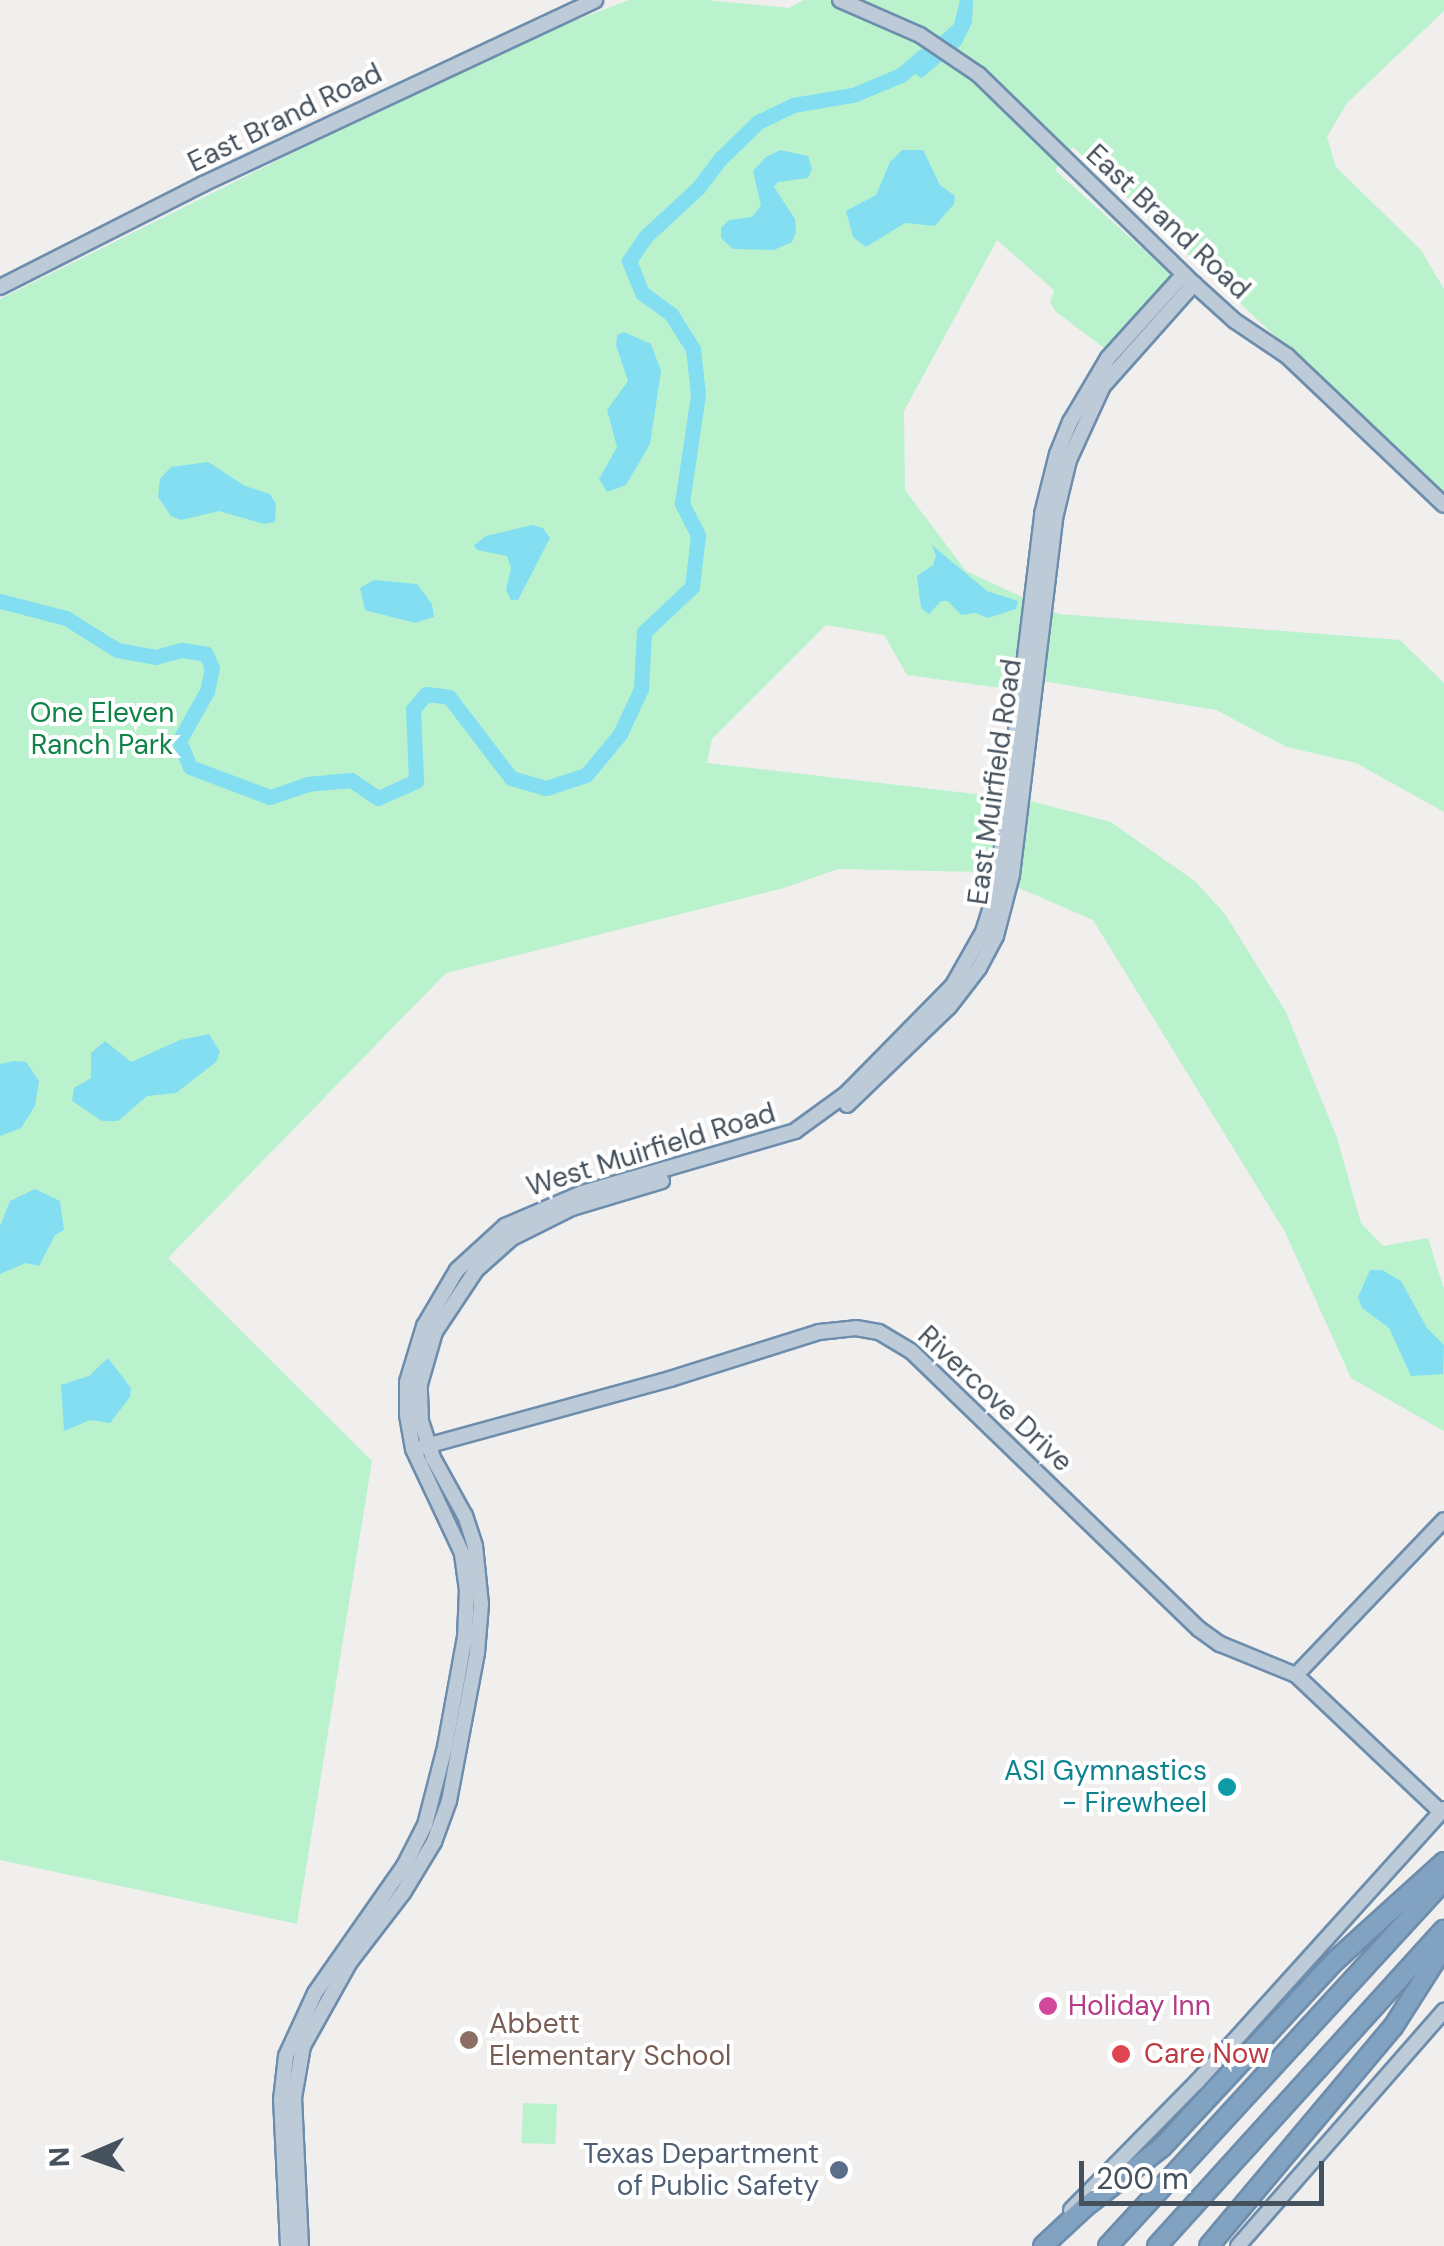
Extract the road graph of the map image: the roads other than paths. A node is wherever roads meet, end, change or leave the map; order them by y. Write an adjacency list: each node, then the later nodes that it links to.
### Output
1 (595, 0): 4 (street, East Brand Road)
2 (840, 0): 3 (street, East Brand Road)
3 (1189, 279): 5 (street, East Brand Road); 6 (street, East Muirfield Road); 7 (street, East Muirfield Road)
4 (0, 287)
5 (1444, 506)
6 (878, 1062): 8 (street, West Muirfield Road)
7 (638, 1188): 8 (street, West Muirfield Road)
8 (421, 1447): 10 (street, Rivercove Drive); 17 (street, West Muirfield Road); 18 (street, West Muirfield Road)
9 (1444, 1520): 10 (street)
10 (1296, 1675): 11 (street, Rivercove Drive)
11 (1443, 1810): 19 (street)
12 (1444, 1862): 19 (highway)
13 (1444, 1880): 20 (highway)
14 (1444, 1930): 21 (highway)
15 (1444, 1947): 22 (highway)
16 (1444, 2010): 23 (street)
17 (288, 2246)
18 (301, 2246)
19 (1040, 2246)
20 (1108, 2246)
21 (1157, 2246)
22 (1209, 2246)
23 (1238, 2246)

